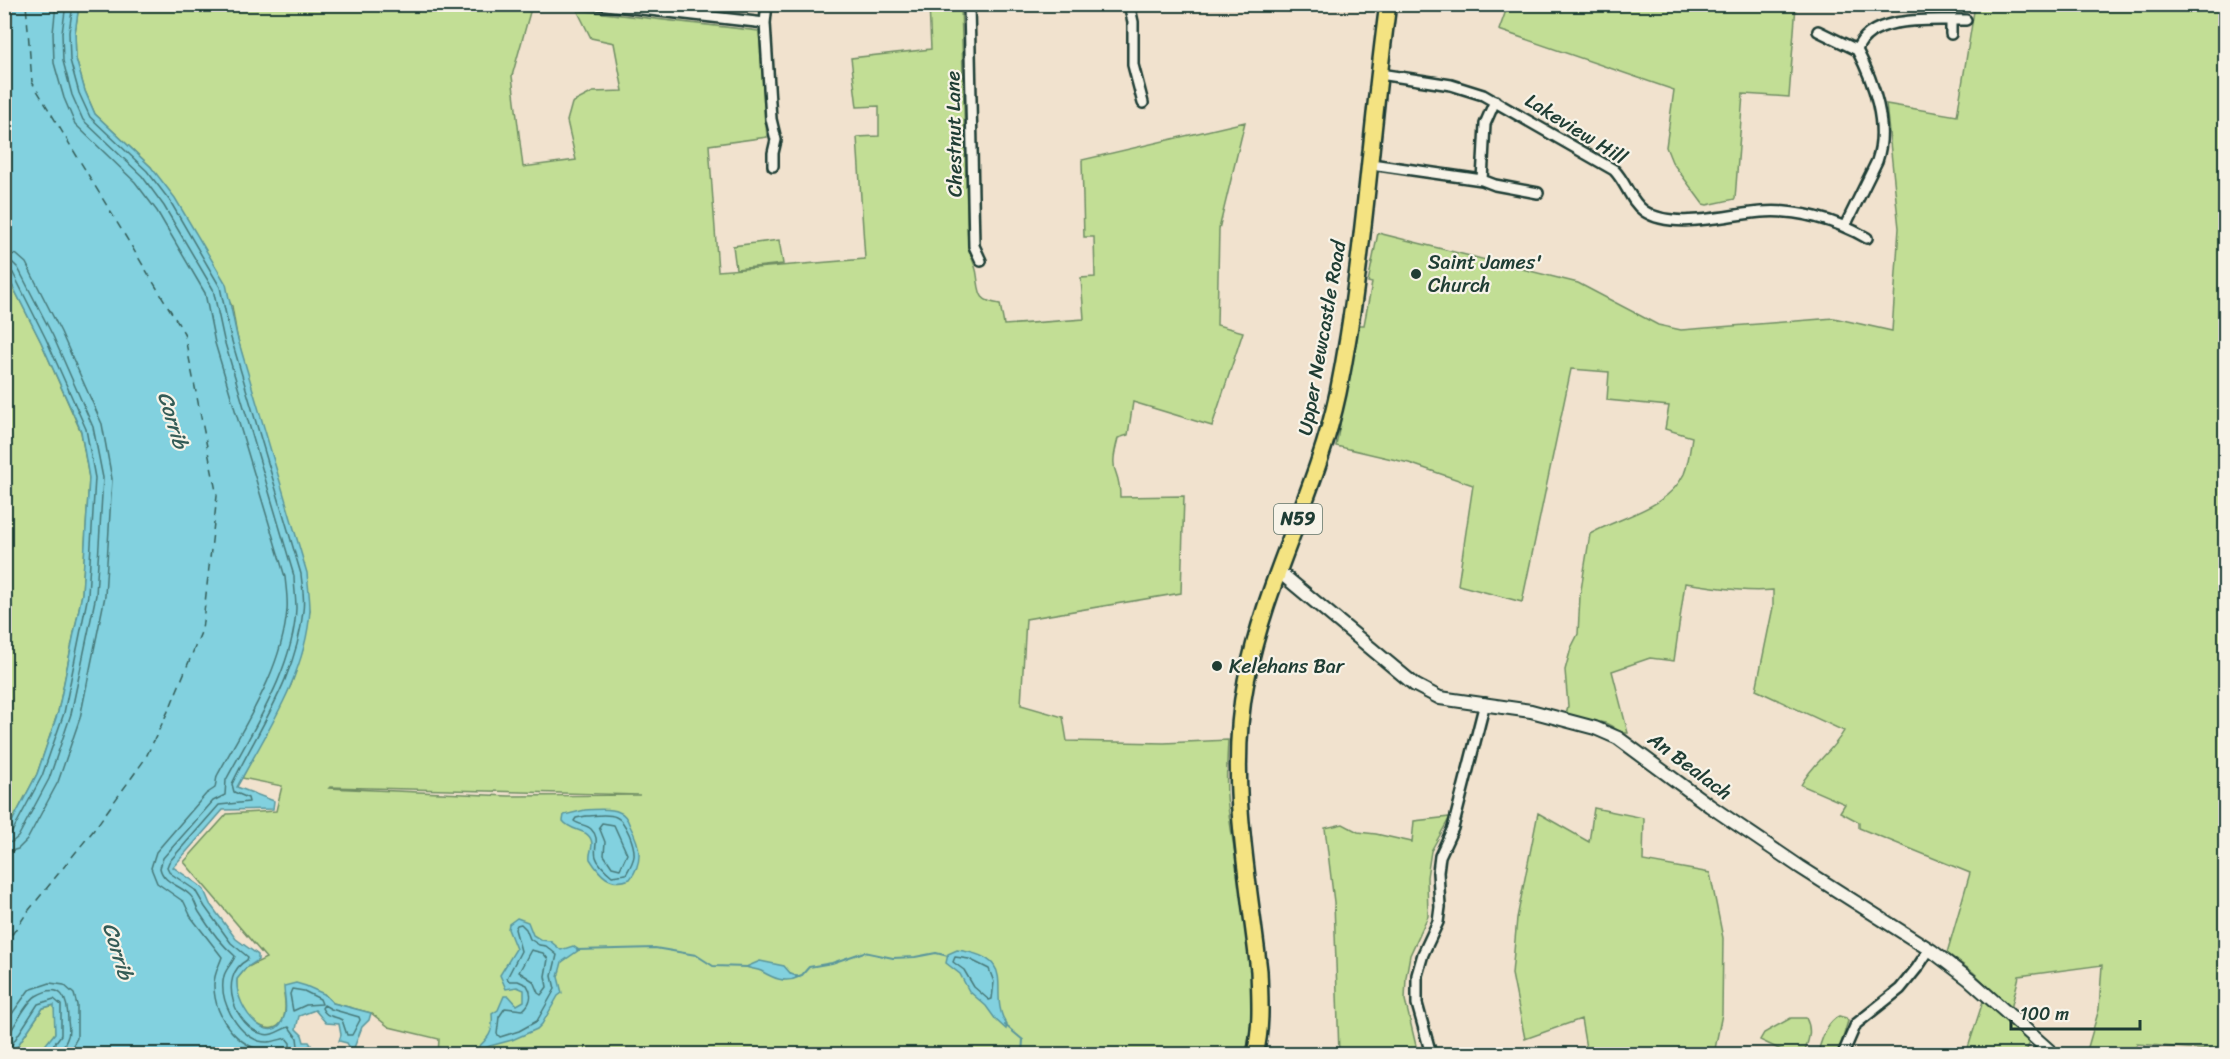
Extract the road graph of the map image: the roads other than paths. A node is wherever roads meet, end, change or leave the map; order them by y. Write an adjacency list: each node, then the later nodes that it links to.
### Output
1 (597, 4): 8 (street)
2 (767, 4): 8 (street)
3 (969, 4): 21 (street, Chestnut Lane)
4 (1129, 4): 14 (street)
5 (1388, 4): 12 (main road, Upper Newcastle Road / N59)
6 (1966, 20): 7 (street)
7 (1951, 21): 10 (street); 11 (street)
8 (765, 23): 16 (street)
9 (1818, 31): 11 (street)
10 (1951, 34)
11 (1857, 50): 19 (street)
12 (1380, 74): 13 (street, Lakeview Hill); 15 (main road, Upper Newcastle Road / N59)
13 (1495, 101): 17 (street); 19 (street, Lakeview Hill)
14 (1143, 103)
15 (1371, 164): 17 (street); 22 (main road, Upper Newcastle Road / N59)
16 (773, 166)
17 (1482, 180): 18 (street)
18 (1538, 193)
19 (1845, 226): 20 (street, Lakeview Hill)
20 (1867, 238)
21 (981, 261)
22 (1277, 573): 23 (street, An Bealach); 25 (main road, Upper Newcastle Road / N59)
23 (1485, 703): 24 (street, An Bealach); 26 (street)
24 (1929, 950): 27 (street); 28 (street, An Bealach)
25 (1255, 1054)
26 (1431, 1054)
27 (1843, 1054)
28 (2054, 1054)

